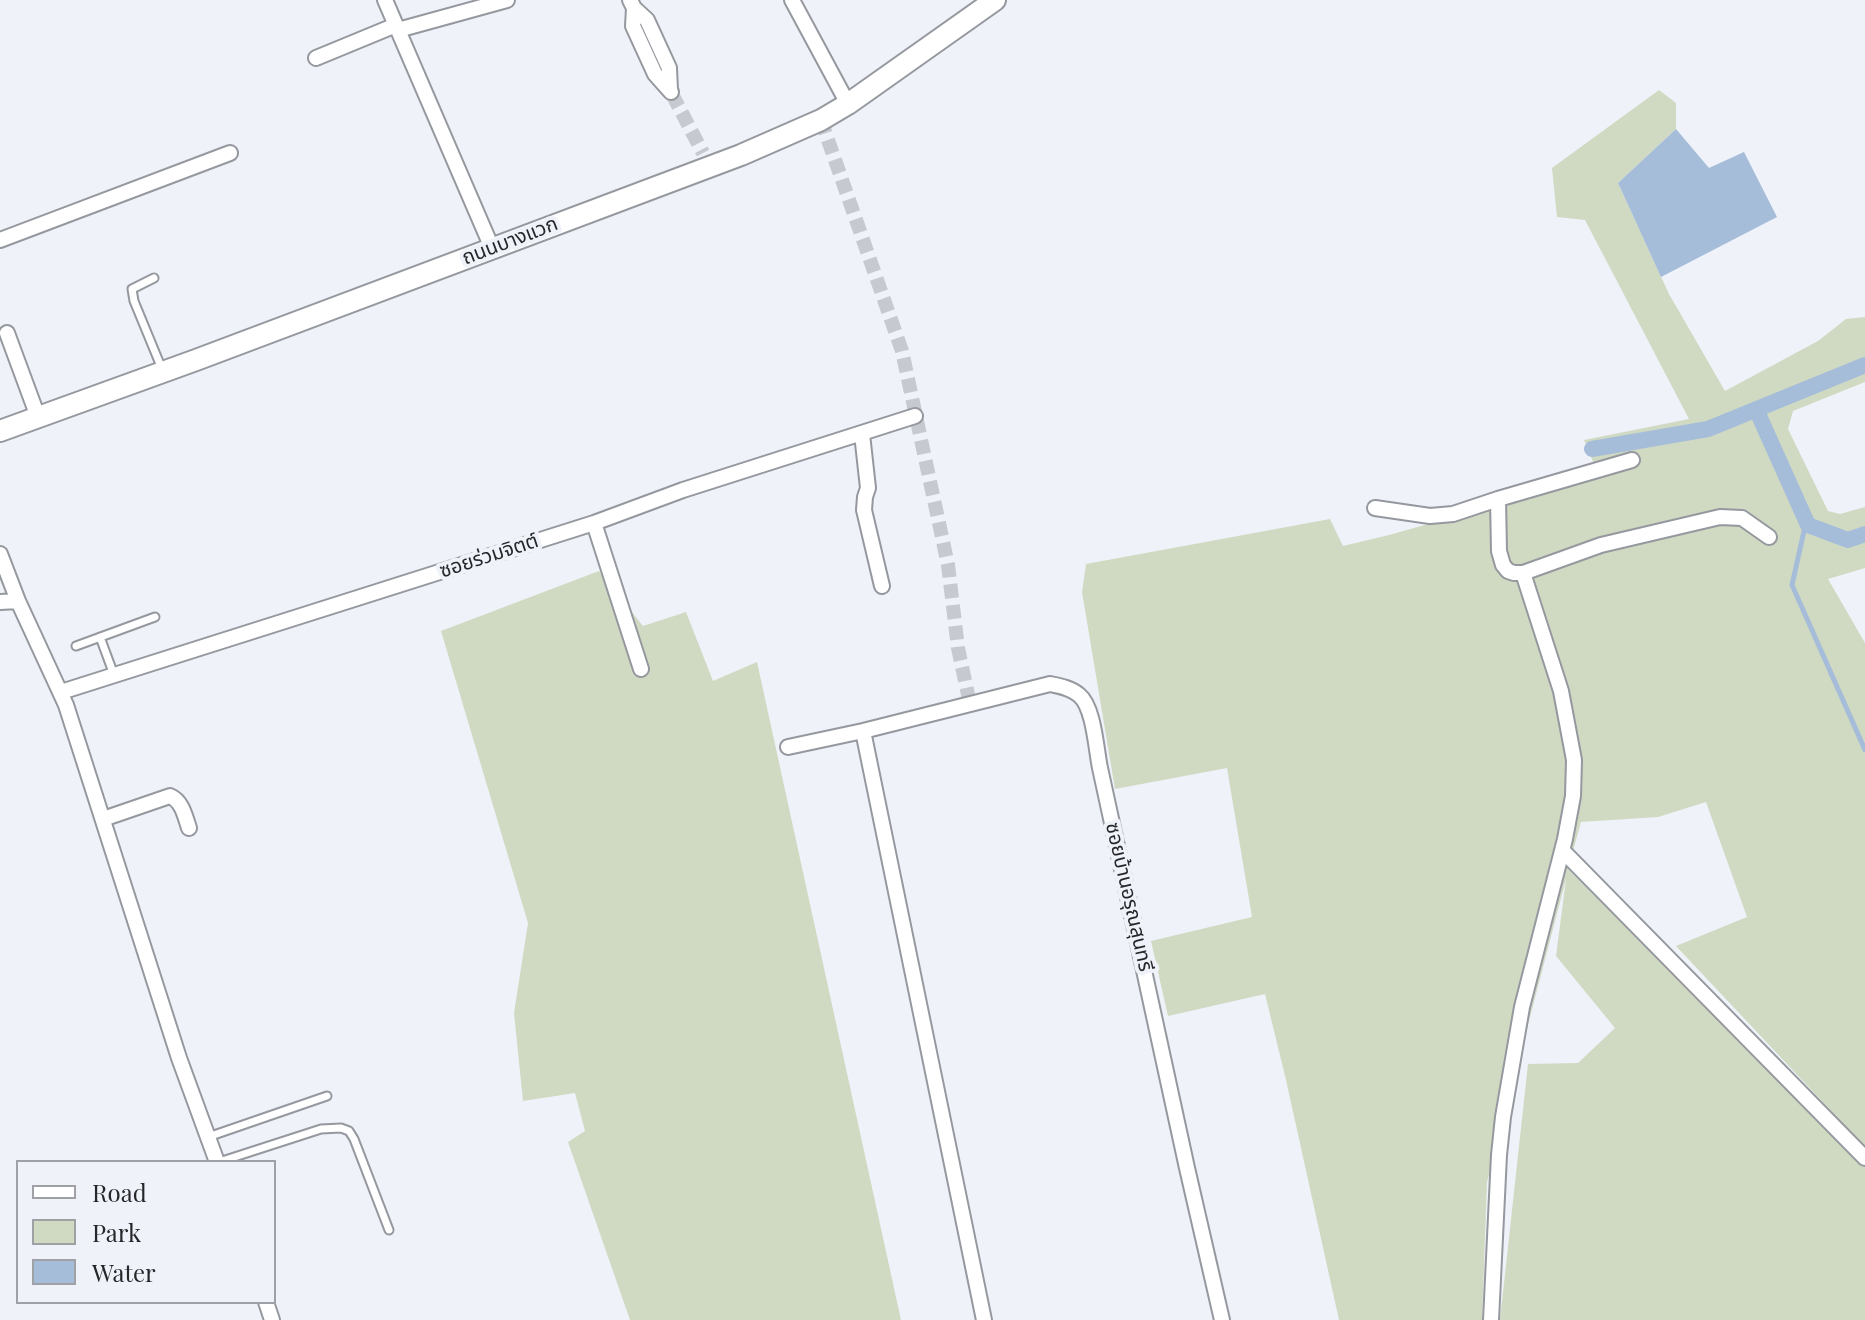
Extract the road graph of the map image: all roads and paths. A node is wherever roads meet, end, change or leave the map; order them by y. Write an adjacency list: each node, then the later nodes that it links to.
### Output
1 (385, 0): 6 (street)
2 (507, 0): 6 (street)
3 (792, 0): 9 (street)
4 (995, 0): 9 (main road, ถนนบางแวก)
5 (632, 4): 8 (street)
6 (397, 28): 7 (street); 12 (street)
7 (316, 58)
8 (671, 92)
9 (848, 104): 12 (main road, ถนนบางแวก)
10 (230, 153): 11 (street)
11 (0, 240)
12 (492, 248): 15 (main road, ถนนบางแวก)
13 (154, 278): 15 (lane)
14 (7, 333): 17 (street)
15 (163, 372): 17 (main road, ถนนบางแวก)
16 (915, 416): 19 (street, ซอยร่วมจิตต์)
17 (38, 417): 18 (main road, ถนนบางแวก)
18 (0, 431)
19 (862, 434): 23 (street, ซอยร่วมจิตต์); 27 (street)
20 (1632, 460): 21 (street)
21 (1498, 499): 22 (street); 26 (street)
22 (1375, 508)
23 (594, 523): 33 (street); 34 (street, ซอยร่วมจิตต์)
24 (1769, 537): 26 (street)
25 (0, 554): 28 (street)
26 (1523, 573): 40 (street)
27 (882, 586)
28 (18, 601): 29 (street); 35 (street)
29 (0, 602)
30 (155, 617): 31 (lane)
31 (100, 637): 32 (lane); 34 (lane)
32 (76, 646)
33 (641, 669)
34 (114, 675): 35 (street, ซอยร่วมจิตต์)
35 (61, 692): 38 (street)
36 (863, 731): 37 (street, ซอยบ้านอรุณสุนทรี); 47 (street); 48 (street, ซอยบ้านอรุณสุนทรี)
37 (788, 747)
38 (103, 819): 39 (street); 42 (street)
39 (189, 828)
40 (1562, 850): 43 (street); 49 (street)
41 (327, 1096): 42 (lane)
42 (208, 1137): 44 (street)
43 (1865, 1158)
44 (217, 1160)
45 (224, 1160): 46 (lane)
46 (389, 1230)
47 (984, 1320)
48 (1222, 1320)
49 (1491, 1320)

